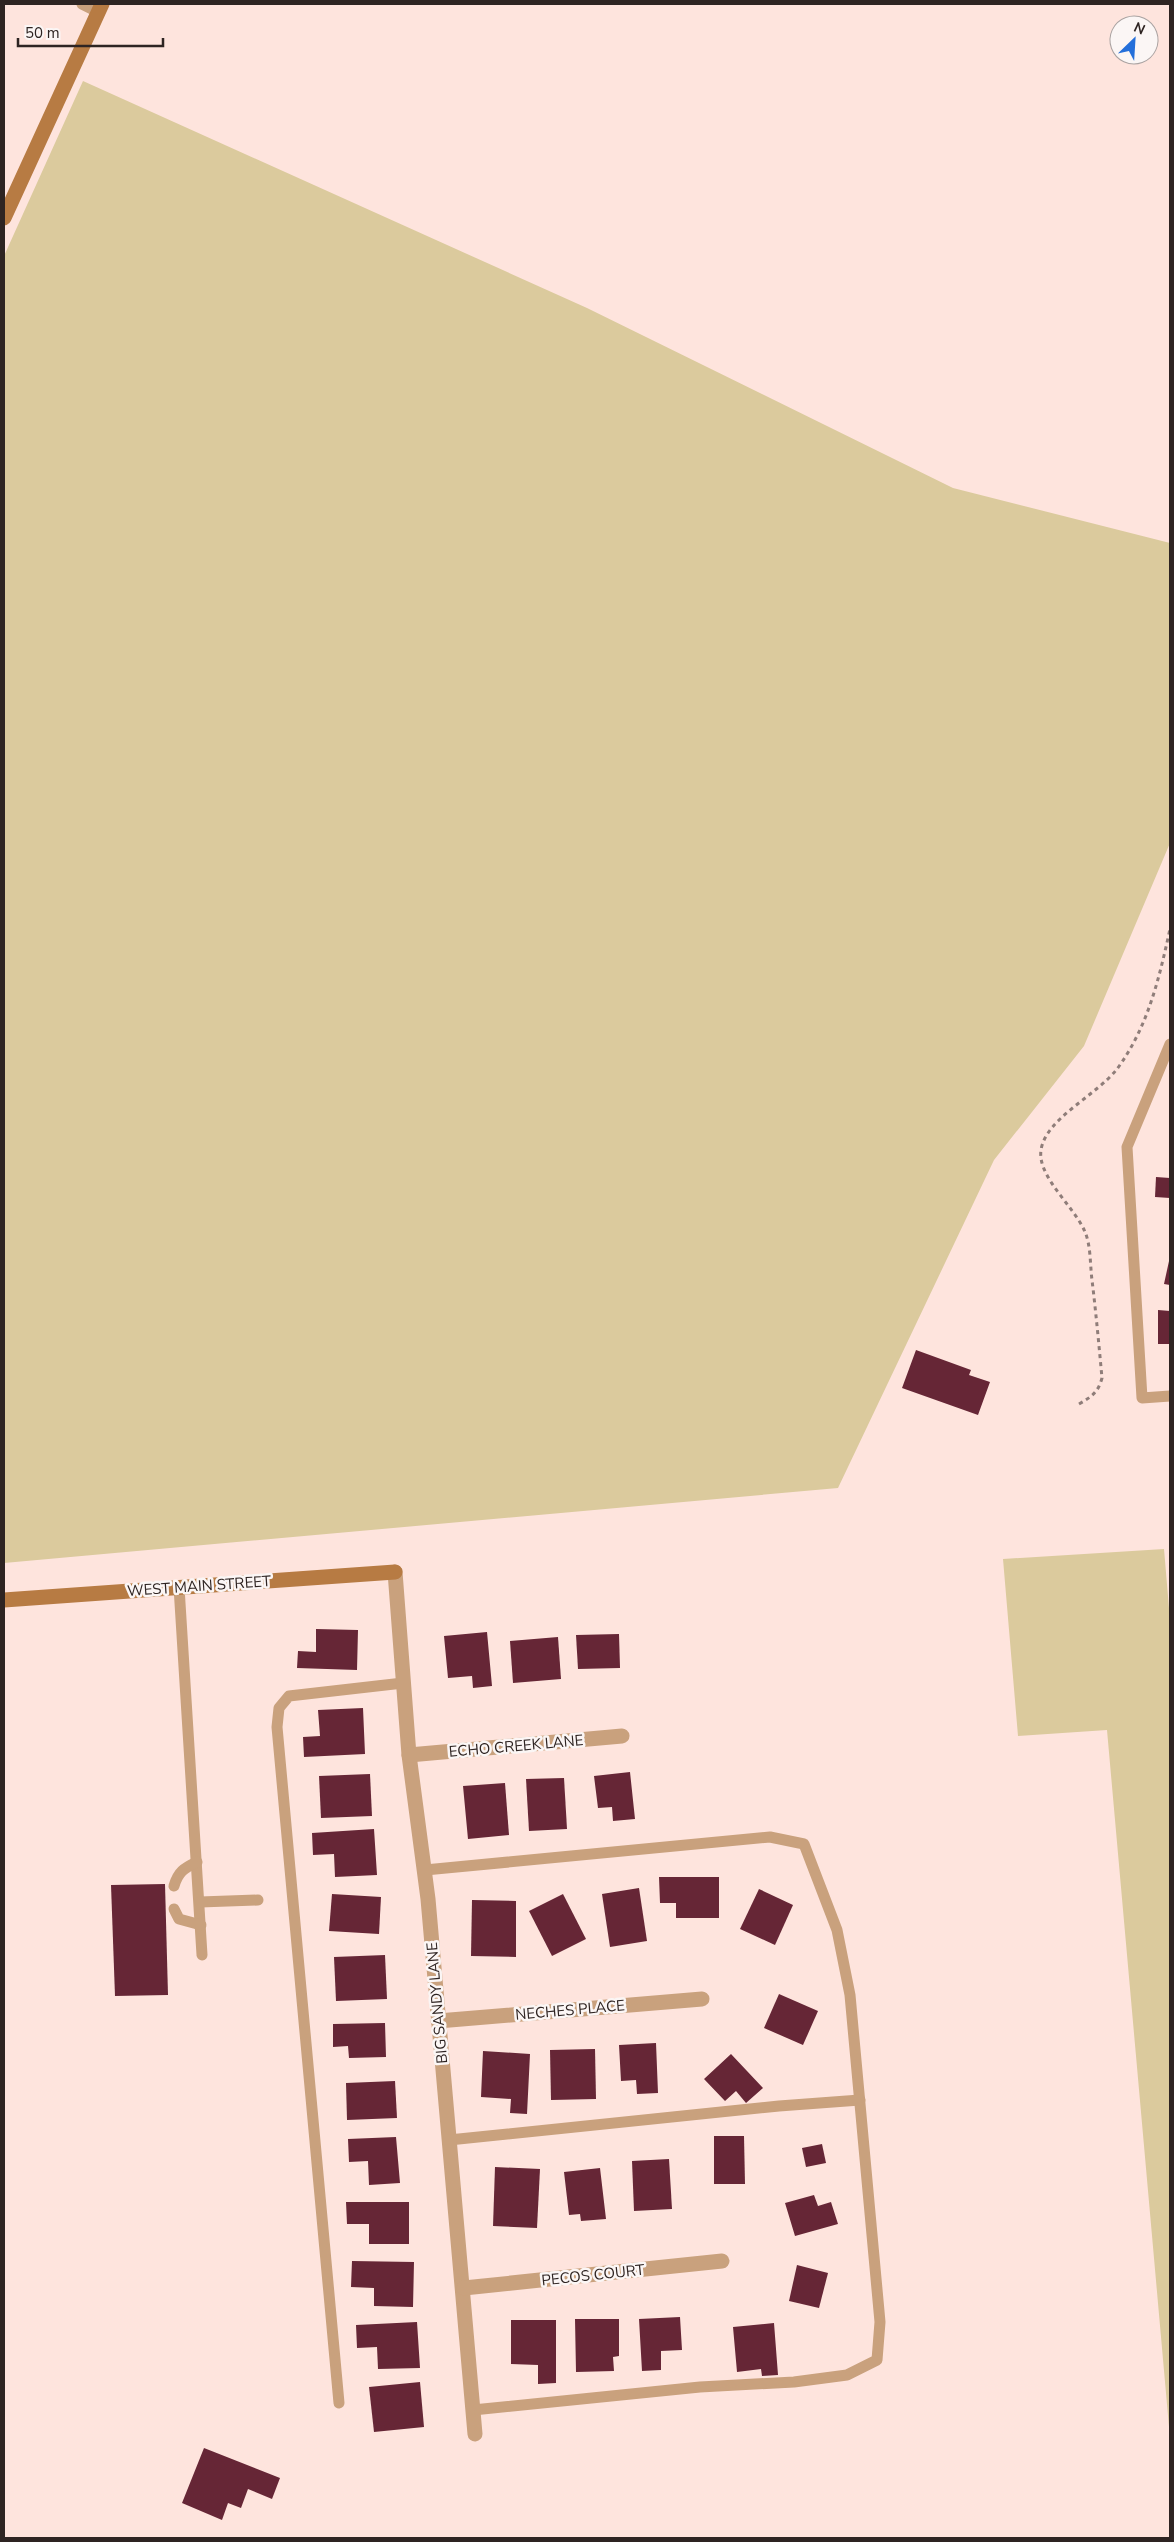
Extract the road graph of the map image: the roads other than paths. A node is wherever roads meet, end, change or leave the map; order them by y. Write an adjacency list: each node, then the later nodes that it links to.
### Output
1 (82, 4): 2 (lane)
2 (100, 8): 3 (street)
3 (4, 218)
4 (1170, 1044): 5 (lane)
5 (1170, 1396)
6 (394, 1572): 7 (street, WEST MAIN STREET); 9 (street, BIG SANDY LANE)
7 (179, 1587): 8 (street, WEST MAIN STREET); 12 (lane)
8 (4, 1600)
9 (404, 1684): 11 (street, BIG SANDY LANE); 26 (lane)
10 (622, 1736): 11 (street, ECHO CREEK LANE)
11 (409, 1755): 13 (street, BIG SANDY LANE)
12 (197, 1862): 14 (lane); 16 (lane)
13 (425, 1870): 21 (street, BIG SANDY LANE); 22 (lane)
14 (174, 1886)
15 (258, 1900): 16 (lane)
16 (200, 1902): 18 (lane)
17 (174, 1909): 18 (lane)
18 (201, 1925): 19 (lane)
19 (202, 1955)
20 (702, 1999): 21 (street, NECHES PLACE)
21 (438, 2021): 23 (street, BIG SANDY LANE)
22 (860, 2100): 23 (lane); 27 (lane)
23 (449, 2140): 25 (street, BIG SANDY LANE)
24 (722, 2261): 25 (street, PECOS COURT)
25 (464, 2288): 27 (street, BIG SANDY LANE)
26 (339, 2403)
27 (473, 2410): 28 (street, BIG SANDY LANE)
28 (475, 2434)

